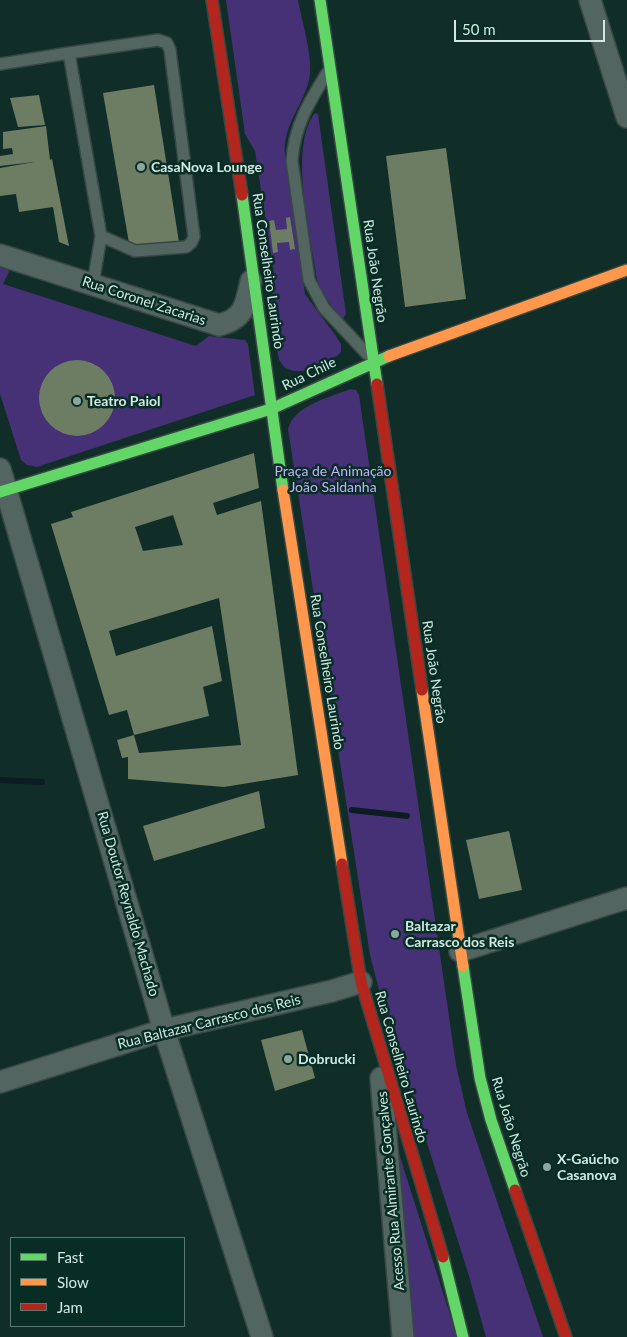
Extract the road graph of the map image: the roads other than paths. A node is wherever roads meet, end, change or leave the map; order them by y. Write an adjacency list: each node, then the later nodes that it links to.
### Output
1 (212, 0): 10 (main road, Rua Conselheiro Laurindo)
2 (320, 0): 6 (main road, Rua João Negrão)
3 (590, 0): 7 (street)
4 (69, 52): 5 (lane); 8 (lane); 8 (lane)
5 (0, 64)
6 (330, 68): 13 (main road, Rua João Negrão); 13 (lane)
7 (627, 116)
8 (101, 236): 12 (lane)
9 (0, 255): 12 (street, Rua Coronel Zacarias)
10 (253, 269): 12 (street, Rua Coronel Zacarias); 14 (main road, Rua Conselheiro Laurindo)
11 (627, 270): 13 (main road, Rua Chile)
12 (93, 284)
13 (374, 361): 14 (main road, Rua Chile); 18 (main road, Rua João Negrão)
14 (270, 409): 16 (main road, Rua Chile); 19 (main road, Rua Conselheiro Laurindo)
15 (0, 469): 16 (street, Rua Doutor Reynaldo Machado)
16 (3, 491): 20 (street, Rua Doutor Reynaldo Machado)
17 (627, 898): 18 (street)
18 (460, 951): 26 (main road, Rua João Negrão)
19 (361, 982): 20 (street, Rua Baltazar Carrasco dos Reis); 21 (main road, Rua Conselheiro Laurindo)
20 (164, 1030): 22 (street, Rua Baltazar Carrasco dos Reis); 23 (street, Rua Doutor Reynaldo Machado)
21 (378, 1046): 24 (street, Acesso Rua Almirante Gonçalves); 25 (main road, Rua Conselheiro Laurindo)
22 (0, 1082)
23 (262, 1337)
24 (403, 1337)
25 (463, 1337)
26 (566, 1337)

